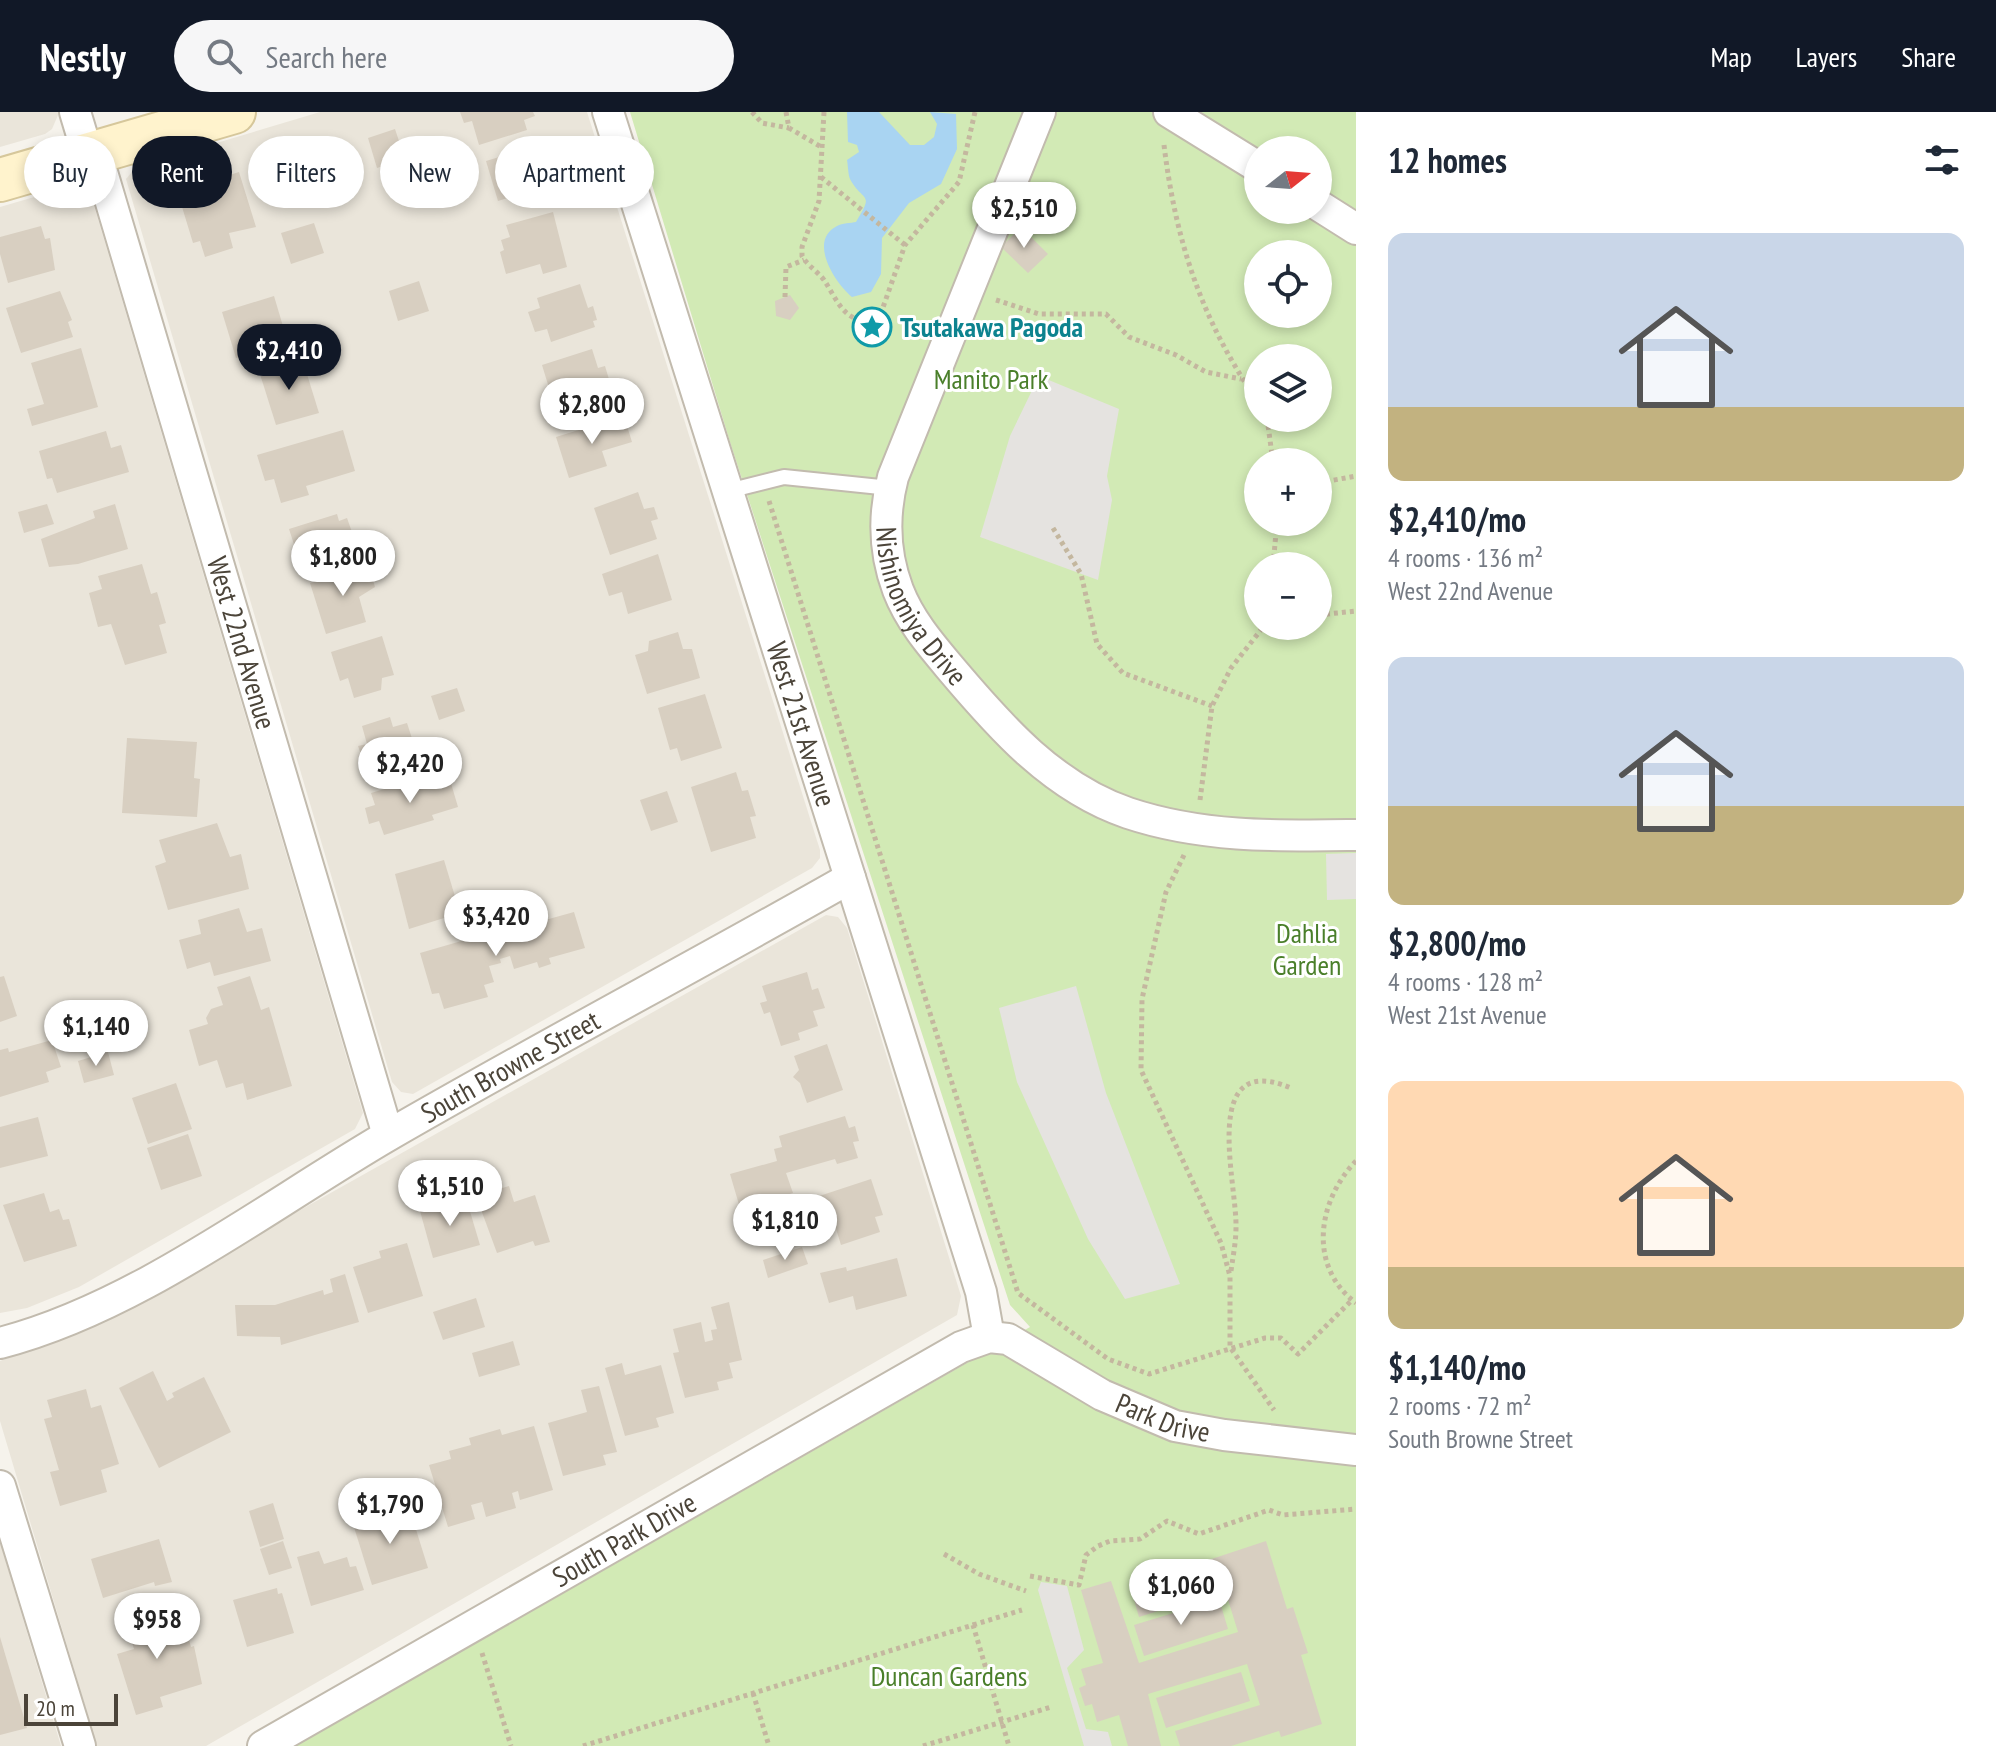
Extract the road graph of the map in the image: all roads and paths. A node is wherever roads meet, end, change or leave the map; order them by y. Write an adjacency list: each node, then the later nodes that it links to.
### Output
1 (75, 112): 11 (street, West 22nd Avenue)
2 (234, 112): 12 (street)
3 (608, 112): 31 (street, West 21st Avenue)
4 (752, 112): 10 (path)
5 (786, 112): 10 (path)
6 (824, 112): 13 (path)
7 (975, 112): 21 (path)
8 (1040, 112): 23 (street, Nishinomiya Drive)
9 (1172, 124): 14 (street); 25 (path)
10 (789, 128): 13 (path)
11 (85, 136)
12 (116, 146)
13 (823, 148): 16 (path)
14 (1244, 160)
15 (24, 173): 17 (street)
16 (821, 177): 21 (path); 22 (path)
17 (0, 180)
18 (109, 208): 41 (street, West 22nd Avenue)
19 (1332, 214): 20 (street)
20 (1356, 229)
21 (905, 245): 22 (path)
22 (804, 260): 24 (path)
23 (968, 291): 25 (path); 30 (street, Nishinomiya Drive)
24 (785, 297)
25 (1242, 379): 26 (path)
26 (1244, 382)
27 (1356, 476): 28 (path)
28 (1332, 480)
29 (762, 481): 30 (lane); 31 (lane); 47 (path)
30 (890, 488): 37 (street, Nishinomiya Drive)
31 (728, 491): 39 (street, West 21st Avenue)
32 (1053, 528): 36 (path)
33 (1356, 611): 34 (path)
34 (1332, 614)
35 (1254, 640): 36 (path)
36 (1212, 706): 37 (path)
37 (1195, 830): 38 (street, Nishinomiya Drive); 43 (path)
38 (1356, 835)
39 (850, 878): 41 (street, South Browne Street); 45 (street, West 21st Avenue)
40 (1291, 1088): 43 (path)
41 (388, 1135): 46 (street, South Browne Street)
42 (1356, 1161): 44 (path)
43 (1230, 1276): 47 (path)
44 (1354, 1301): 47 (path)
45 (989, 1337): 48 (street, Park Drive); 56 (street, South Park Drive)
46 (0, 1343)
47 (1230, 1347): 48 (path)
48 (1282, 1442): 49 (street, Park Drive)
49 (1356, 1450)
50 (0, 1486): 61 (street)
51 (1356, 1509): 53 (path)
52 (944, 1554): 54 (path)
53 (1030, 1576)
54 (1026, 1591)
55 (1022, 1610): 57 (path)
56 (474, 1625): 62 (street, South Park Drive); 63 (path)
57 (973, 1625): 58 (path); 60 (path)
58 (753, 1693): 64 (path); 65 (path)
59 (1051, 1707): 60 (path)
60 (1002, 1722): 66 (path); 67 (path)
61 (80, 1746)
62 (263, 1746)
63 (511, 1746)
64 (583, 1746)
65 (769, 1746)
66 (923, 1746)
67 (1009, 1746)

